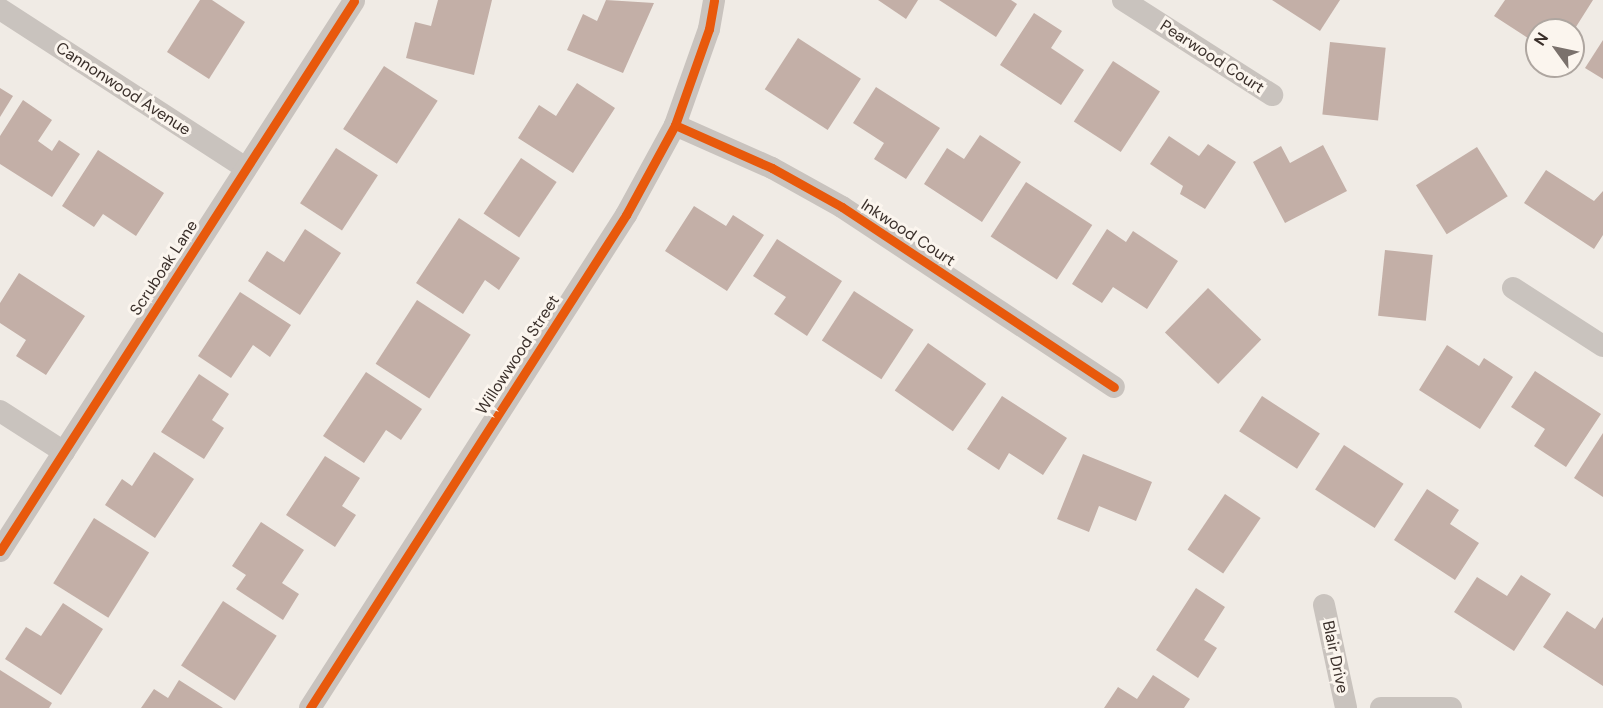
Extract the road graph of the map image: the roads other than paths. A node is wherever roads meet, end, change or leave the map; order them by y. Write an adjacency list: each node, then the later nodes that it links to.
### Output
1 (714, 0): 6 (street, Willowwood Street)
2 (1123, 0): 5 (street, Pearwood Court)
3 (354, 1): 7 (street, Scruboak Lane)
4 (0, 9): 7 (street, Cannonwood Avenue)
5 (1272, 96)
6 (675, 125): 10 (street, Inkwood Court); 15 (street, Willowwood Street)
7 (246, 168): 12 (street, Scruboak Lane)
8 (1513, 288): 9 (street)
9 (1603, 346)
10 (1114, 387)
11 (0, 411): 12 (street)
12 (64, 452): 13 (street, Scruboak Lane)
13 (0, 551)
14 (1324, 605): 16 (street, Blair Drive)
15 (310, 708)
16 (1346, 708)
17 (1381, 708): 18 (street)
18 (1451, 708)

